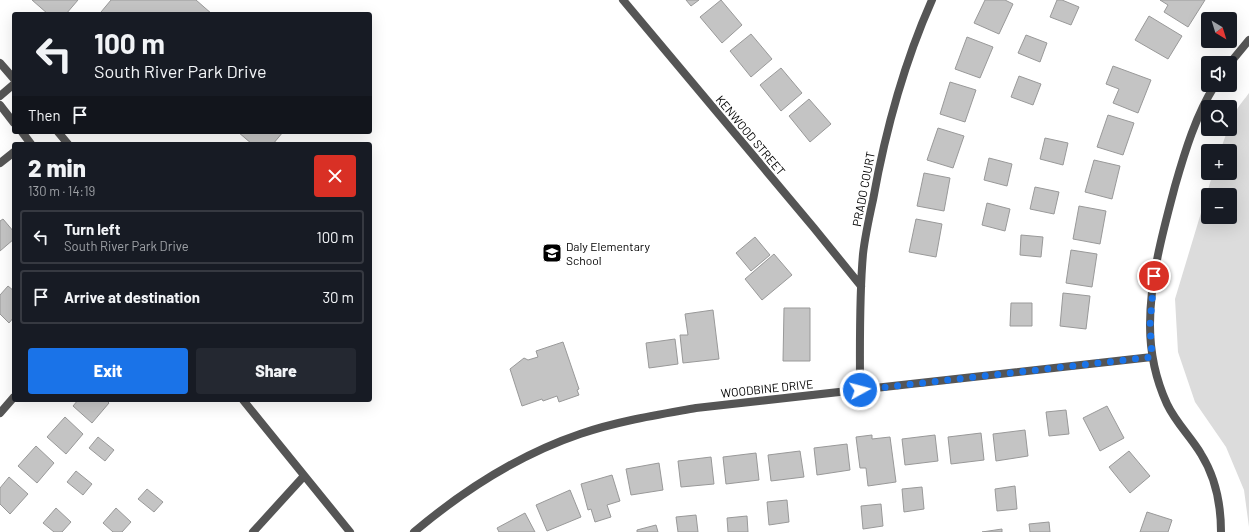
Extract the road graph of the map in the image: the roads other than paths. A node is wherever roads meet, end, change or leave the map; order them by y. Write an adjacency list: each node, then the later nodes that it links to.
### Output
1 (623, 0): 16 (street, KENWOOD STREET)
2 (932, 0): 16 (street, PRADO COURT)
3 (1249, 40): 4 (street)
4 (1236, 56)
5 (0, 63): 6 (street)
6 (12, 76)
7 (12, 86): 9 (street)
8 (1212, 92): 17 (street)
9 (0, 96)
10 (0, 106): 11 (street)
11 (12, 121)
12 (60, 134): 13 (street)
13 (66, 142)
14 (12, 154): 15 (street)
15 (0, 163)
16 (861, 286): 18 (street, PRADO COURT)
17 (1152, 357): 18 (street, WOODBINE DRIVE); 26 (street)
18 (860, 390): 25 (street, WOODBINE DRIVE)
19 (12, 399): 21 (street)
20 (244, 402): 22 (street)
21 (0, 413)
22 (304, 476): 23 (street); 24 (street)
23 (253, 532)
24 (350, 532)
25 (414, 532)
26 (1221, 532)

